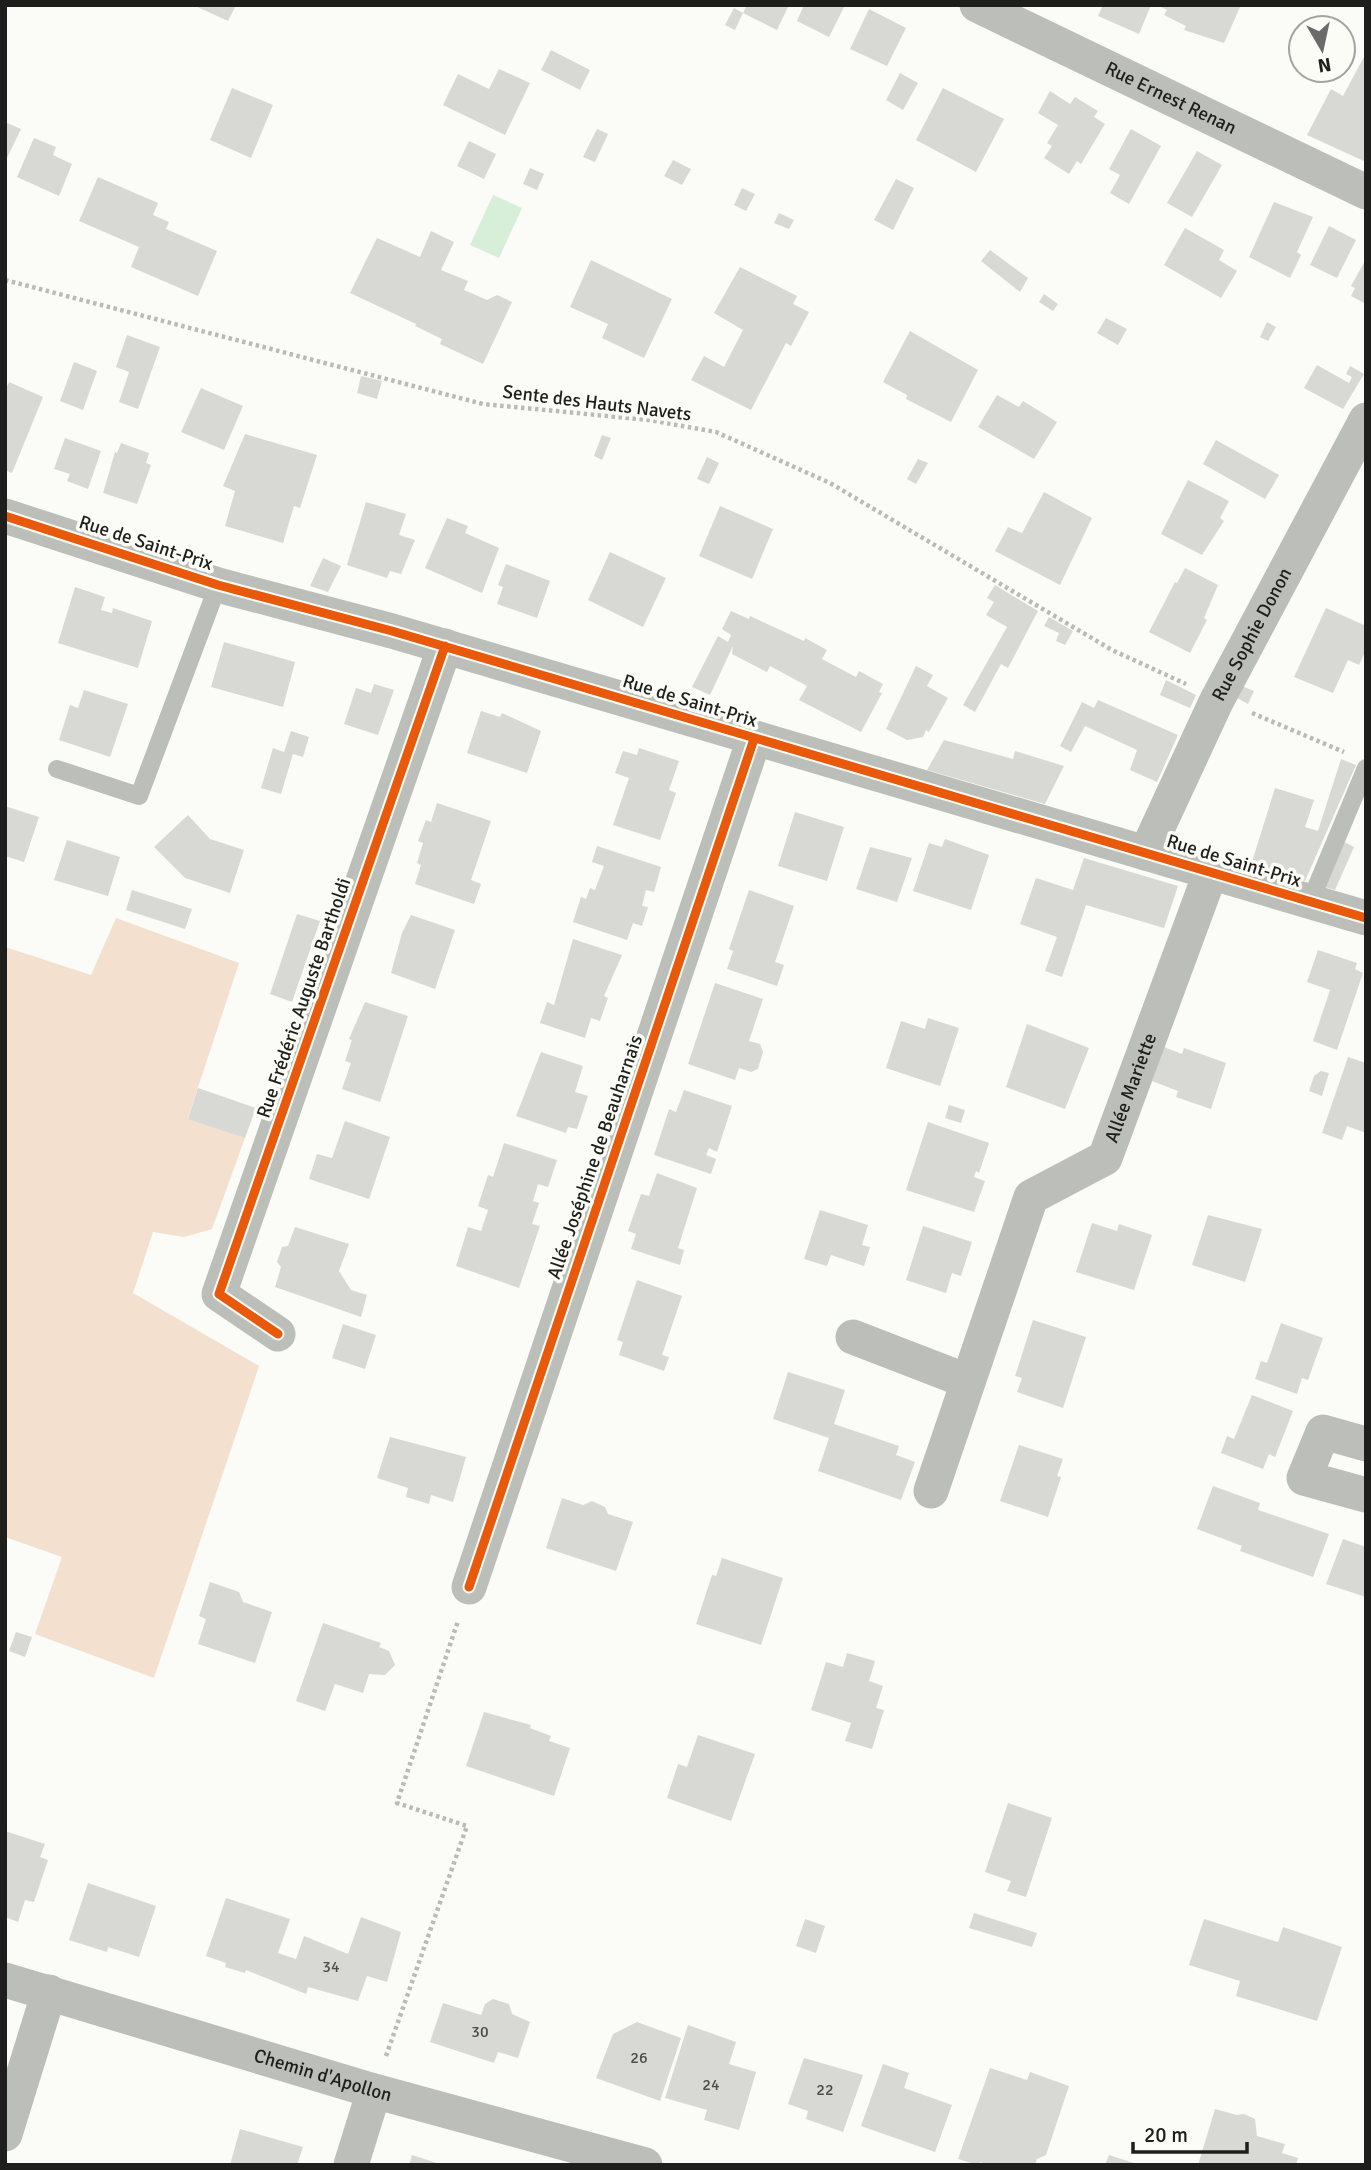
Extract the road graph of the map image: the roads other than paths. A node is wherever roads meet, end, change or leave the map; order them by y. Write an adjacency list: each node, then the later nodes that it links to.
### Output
1 (977, 5): 2 (street, Rue Ernest Renan)
2 (1366, 192)
3 (1366, 419): 10 (street, Rue Sophie Donon)
4 (5, 516): 5 (street, Rue de Saint-Prix)
5 (218, 585): 6 (street, Rue de Saint-Prix); 9 (lane)
6 (445, 646): 7 (street, Rue de Saint-Prix); 14 (street, Rue Frédéric Auguste Bartholdi)
7 (754, 738): 10 (street, Rue de Saint-Prix); 20 (street, Allée Joséphine de Beauharnais)
8 (1360, 762): 12 (lane)
9 (57, 769)
10 (1146, 853): 11 (street, Rue de Saint-Prix)
11 (1210, 874): 12 (street, Rue de Saint-Prix); 16 (street, Allée Mariette)
12 (1310, 902): 13 (street, Rue de Saint-Prix)
13 (1366, 918)
14 (278, 1334)
15 (853, 1337): 16 (street)
16 (967, 1381): 18 (street, Allée Mariette)
17 (1366, 1444): 19 (street)
18 (931, 1491)
19 (1366, 1495)
20 (469, 1587)
21 (5, 1980): 22 (street, Chemin d'Apollon)
22 (49, 1992): 23 (street, Chemin d'Apollon); 24 (street)
23 (374, 2091): 25 (street); 26 (street, Chemin d'Apollon)
24 (5, 2134)
25 (351, 2165)
26 (645, 2165)

